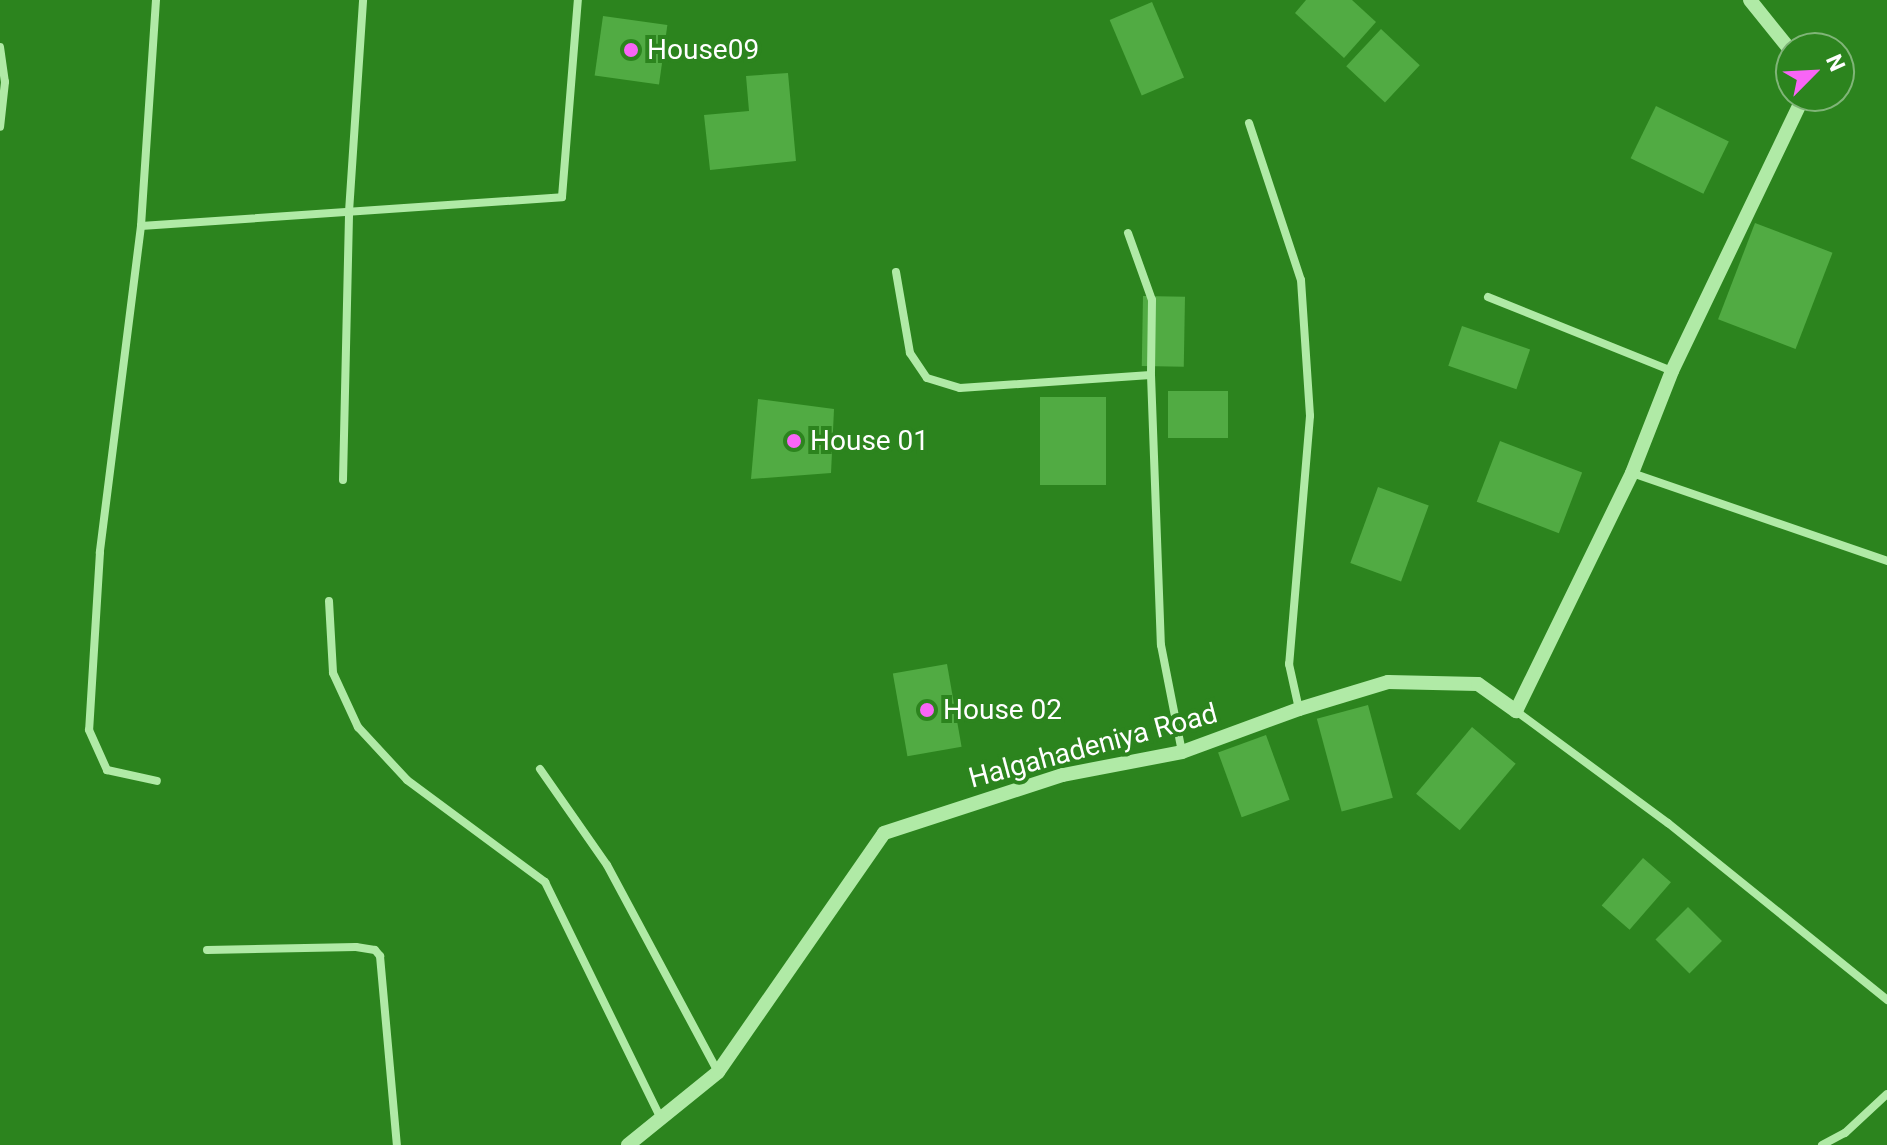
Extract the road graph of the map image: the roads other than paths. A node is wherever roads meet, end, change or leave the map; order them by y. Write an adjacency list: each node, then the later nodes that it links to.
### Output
1 (156, 0): 11 (street)
2 (363, 0): 10 (street)
3 (578, 0): 10 (street)
4 (1750, 0): 5 (street)
5 (1776, 32)
6 (0, 47): 9 (street)
7 (1796, 112): 15 (street)
8 (1249, 123): 21 (street)
9 (0, 127)
10 (349, 212): 11 (street); 18 (street)
11 (141, 226): 25 (street)
12 (1128, 233): 16 (street)
13 (896, 272): 16 (street)
14 (1488, 297): 15 (street)
15 (1672, 371): 17 (street)
16 (1151, 375): 23 (street)
17 (1632, 473): 19 (street); 22 (street)
18 (343, 480)
19 (1887, 561)
20 (329, 601): 30 (street)
21 (1299, 709): 22 (street, Halgahadeniya Road); 23 (street, Halgahadeniya Road)
22 (1516, 711): 27 (street)
23 (1182, 752): 28 (street, Halgahadeniya Road)
24 (540, 769): 28 (street)
25 (157, 781)
26 (207, 950): 31 (street)
27 (1887, 1000)
28 (718, 1072): 30 (street, Halgahadeniya Road)
29 (1887, 1094): 33 (street)
30 (660, 1117): 32 (street, Halgahadeniya Road)
31 (397, 1145)
32 (628, 1145)
33 (1822, 1145)

